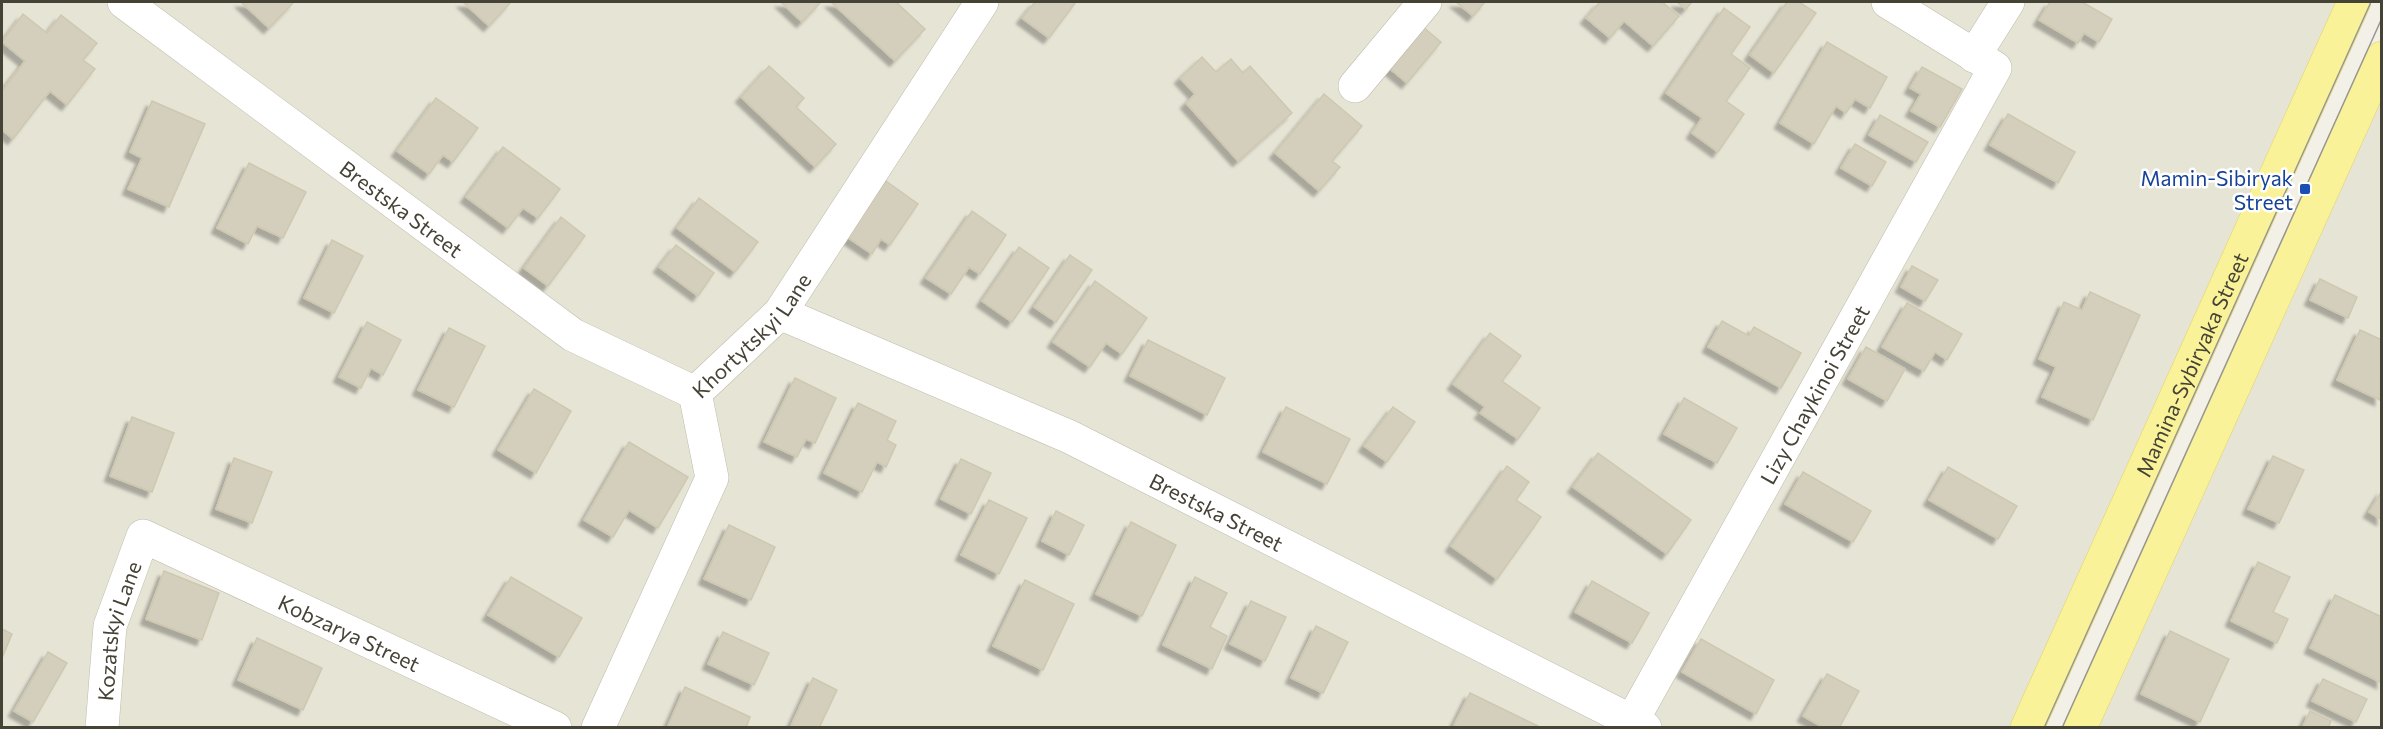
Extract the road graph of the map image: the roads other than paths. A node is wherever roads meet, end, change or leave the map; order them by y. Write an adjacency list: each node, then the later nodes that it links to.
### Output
1 (124, 2): 11 (street, Brestska Street)
2 (982, 2): 10 (street, Khortytskyi Lane)
3 (1425, 2): 9 (street)
4 (1888, 2): 8 (street)
5 (2008, 2): 8 (street, Lizy Chaykinoi Street)
6 (2354, 2): 17 (main road, Mamina-Sybiryaka Street)
7 (2382, 58): 18 (main road)
8 (1985, 62): 13 (street, Lizy Chaykinoi Street)
9 (1355, 86)
10 (780, 313): 11 (street, Khortytskyi Lane); 13 (street, Brestska Street)
11 (695, 393): 16 (street, Khortytskyi Lane)
12 (143, 536): 14 (street, Kozatskyi Lane); 15 (street, Kobzarya Street)
13 (1638, 724)
14 (102, 728)
15 (555, 728)
16 (598, 728)
17 (2027, 728)
18 (2080, 728)

